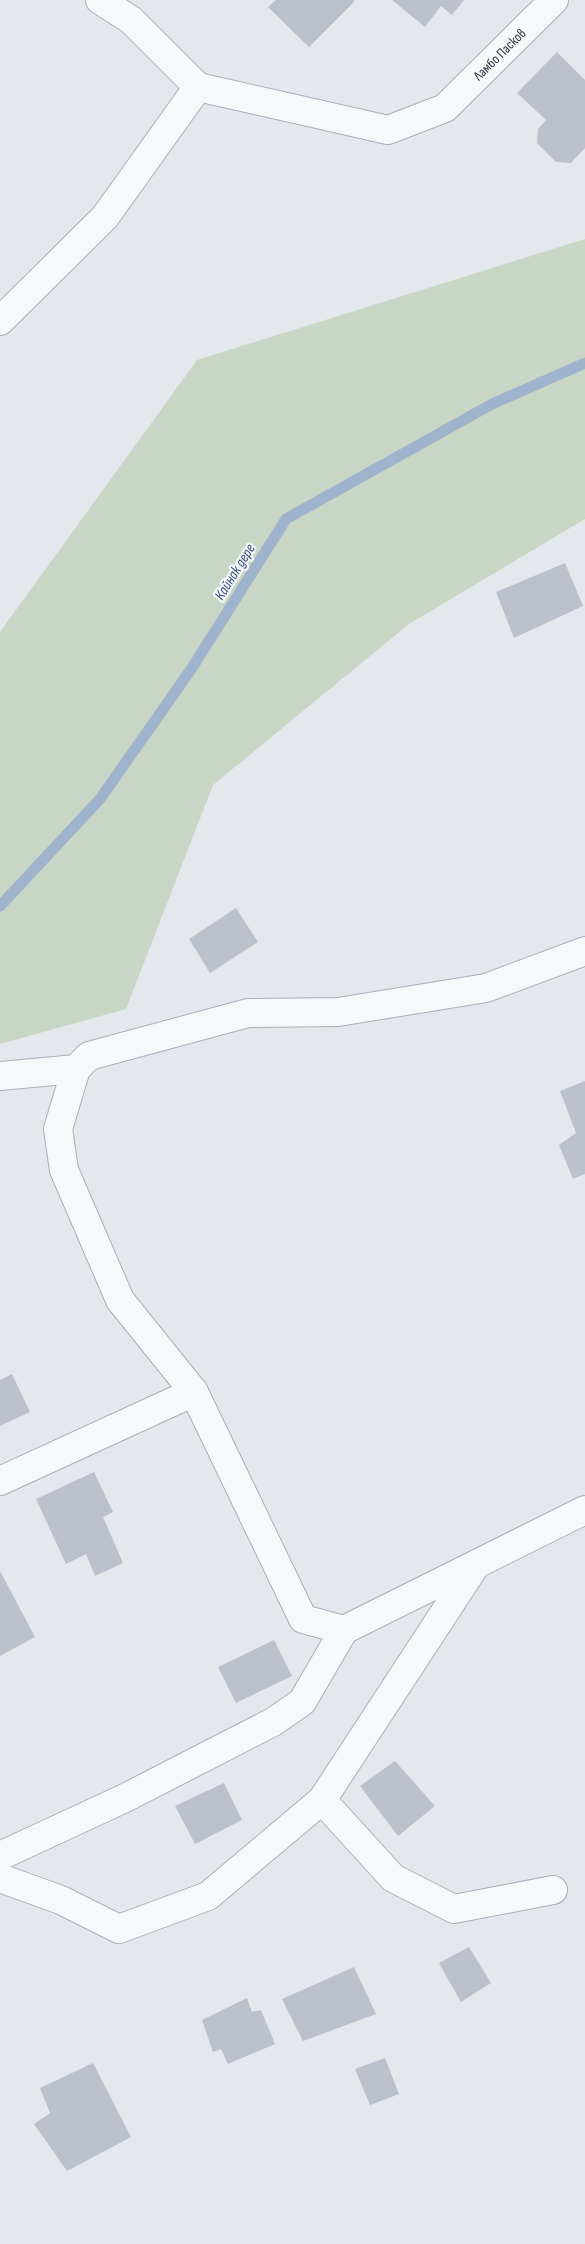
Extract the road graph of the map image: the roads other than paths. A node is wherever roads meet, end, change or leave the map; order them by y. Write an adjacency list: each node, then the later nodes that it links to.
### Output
1 (100, 0): 3 (street)
2 (554, 0): 3 (street, Ламбо Пасков)
3 (198, 87): 4 (street)
4 (0, 321)
5 (585, 951): 6 (street)
6 (76, 1069): 7 (street); 8 (street)
7 (0, 1076)
8 (194, 1392): 9 (street); 12 (street)
9 (0, 1481)
10 (585, 1510): 11 (street)
11 (476, 1565): 12 (street); 13 (street)
12 (344, 1630): 14 (street)
13 (322, 1800): 15 (street); 16 (street)
14 (0, 1856)
15 (0, 1878)
16 (553, 1890)

